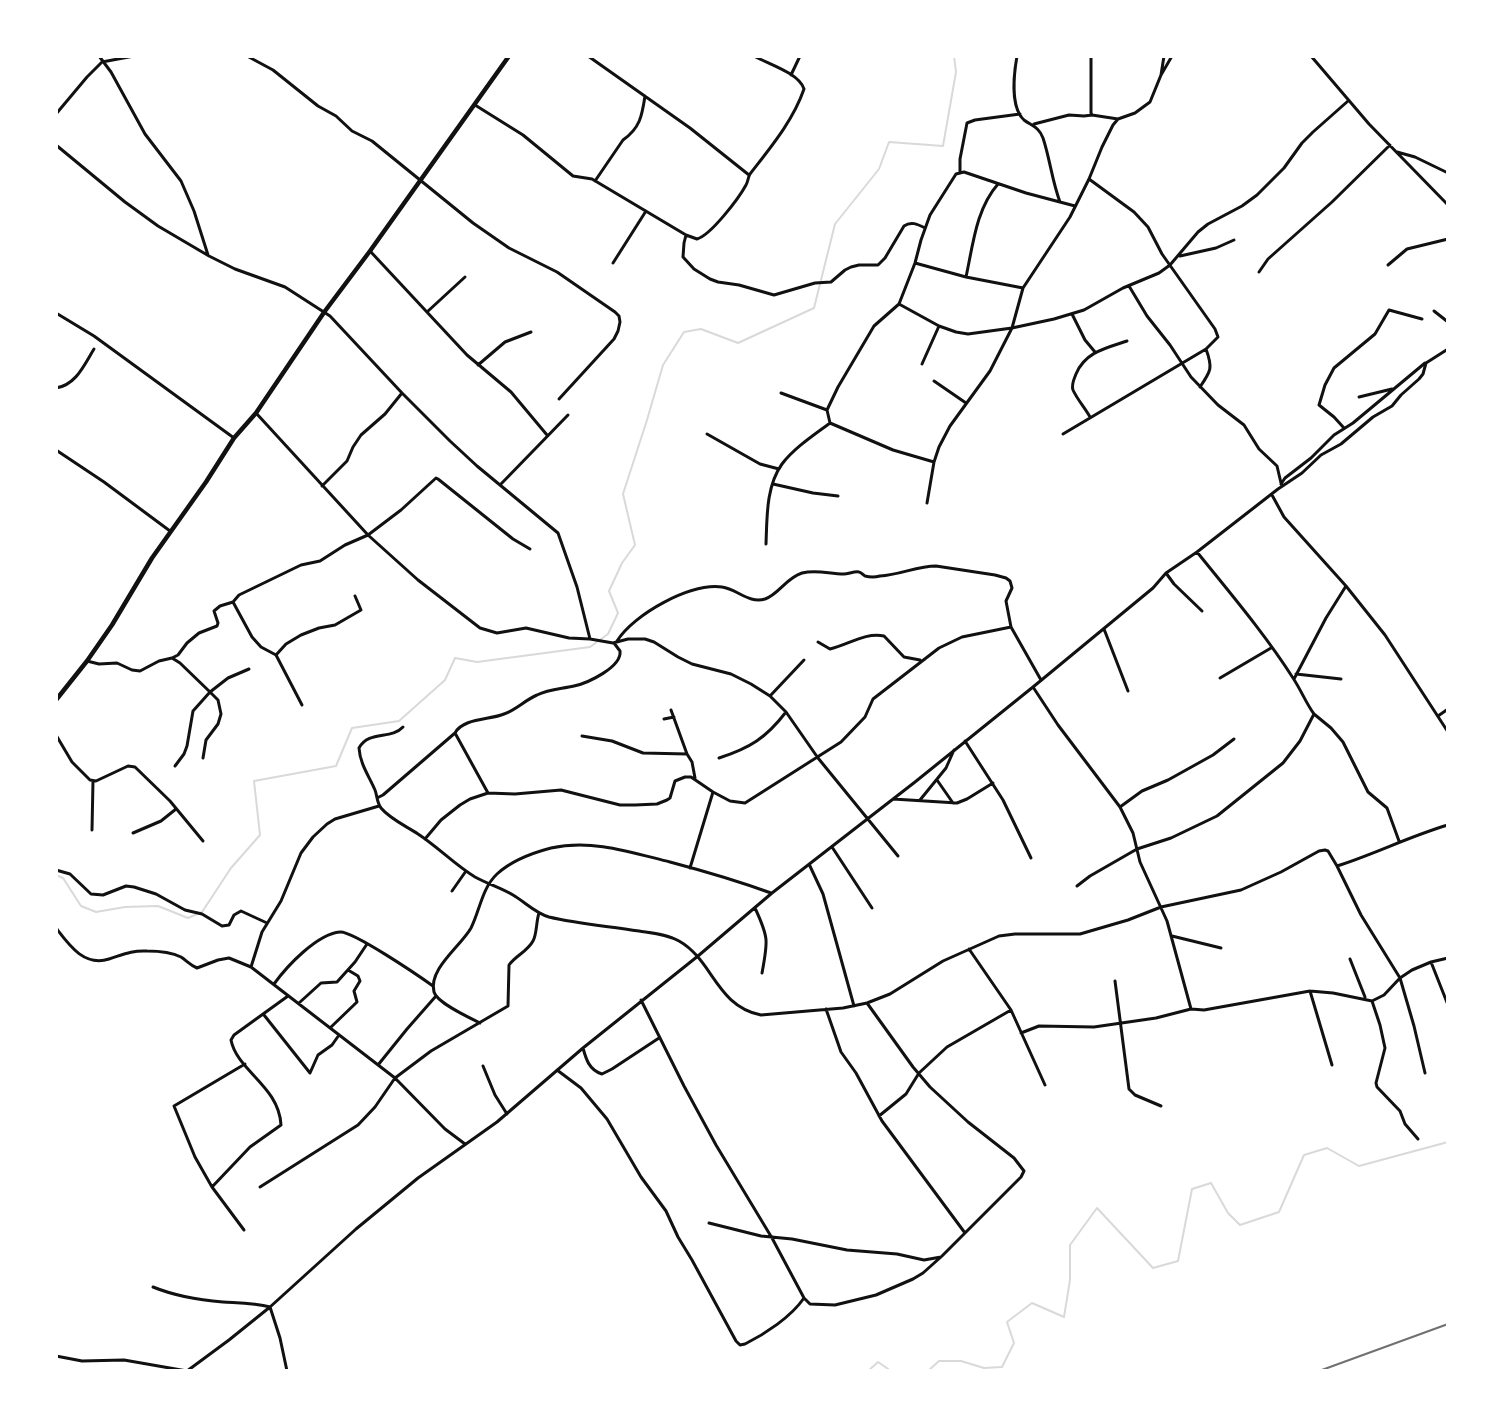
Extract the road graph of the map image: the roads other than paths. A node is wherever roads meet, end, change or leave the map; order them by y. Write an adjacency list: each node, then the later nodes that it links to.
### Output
1 (98, 56): 13 (street)
2 (134, 56): 13 (street)
3 (247, 56): 31 (street)
4 (509, 56): 18 (street)
5 (588, 56): 16 (street)
6 (754, 56): 14 (street)
7 (800, 56): 14 (street)
8 (1017, 56): 20 (street)
9 (1091, 56): 21 (street)
10 (1164, 56): 15 (street)
11 (1172, 56): 15 (street)
12 (1311, 56): 17 (street)
13 (102, 62): 19 (street); 43 (street)
14 (791, 74): 29 (street)
15 (1161, 75): 22 (street)
16 (645, 96): 29 (street); 32 (street)
17 (1348, 101): 25 (street); 44 (street)
18 (475, 105): 31 (street); 32 (street)
19 (56, 114)
20 (1020, 114): 23 (street); 27 (street)
21 (1092, 115): 22 (street); 23 (street)
22 (1118, 119): 30 (street)
23 (1033, 124): 34 (street)
24 (56, 145): 43 (street)
25 (1390, 145): 26 (street); 49 (street)
26 (1396, 152): 28 (street); 35 (street)
27 (960, 172): 33 (street); 38 (street)
28 (1448, 173)
29 (750, 175): 39 (street)
30 (1090, 179): 36 (street); 47 (street)
31 (421, 181): 42 (street); 81 (street)
32 (596, 181): 37 (street)
33 (999, 184): 34 (street); 51 (street)
34 (1060, 202): 36 (street)
35 (1448, 205)
36 (1075, 206): 53 (street)
37 (646, 211): 39 (street); 45 (street)
38 (924, 228): 39 (street); 46 (street)
39 (686, 235)
40 (1448, 239): 48 (street)
41 (1234, 240): 44 (street)
42 (370, 252): 56 (street); 57 (street)
43 (209, 256): 56 (street)
44 (1179, 256): 47 (street)
45 (613, 263)
46 (915, 263): 51 (street); 54 (street)
47 (1170, 265): 52 (street); 66 (street)
48 (1388, 265)
49 (1259, 272)
50 (465, 277): 57 (street)
51 (966, 277): 53 (street)
52 (1129, 286): 59 (street); 70 (street)
53 (1023, 288): 63 (street)
54 (899, 304): 62 (street); 83 (street)
55 (1434, 311): 61 (street)
56 (325, 312): 79 (street); 84 (street)
57 (427, 312): 73 (street)
58 (56, 314): 92 (street)
59 (1072, 314): 63 (street); 69 (street)
60 (1422, 319): 88 (street)
61 (1448, 322)
62 (939, 326): 63 (street); 72 (street)
63 (1012, 328): 82 (street)
64 (531, 332): 73 (street)
65 (1127, 341): 69 (street)
66 (1206, 348): 70 (street); 75 (street)
67 (94, 349): 76 (street)
68 (1448, 349): 71 (street)
69 (1094, 352): 86 (street)
70 (1182, 363): 75 (street); 86 (street)
71 (1426, 363): 77 (street); 101 (street)
72 (922, 364)
73 (478, 365): 91 (street)
74 (934, 381): 82 (street)
75 (1200, 387): 97 (street)
76 (56, 388)
77 (1394, 389): 80 (street); 88 (street)
78 (781, 392): 83 (street)
79 (402, 393): 99 (street); 100 (street)
80 (1358, 397)
81 (559, 399)
82 (966, 403): 95 (street)
83 (827, 410): 87 (street)
84 (256, 413): 92 (street); 100 (street)
85 (568, 414): 91 (street)
86 (1090, 417): 90 (street)
87 (830, 423): 95 (street); 96 (street)
88 (1344, 428): 97 (street)
89 (707, 434): 96 (street)
90 (1063, 434)
91 (547, 435): 99 (street)
92 (234, 438): 105 (street)
93 (57, 451): 94 (street); 105 (street)
94 (56, 458)
95 (934, 462): 104 (street)
96 (779, 469): 98 (street)
97 (1281, 483): 101 (street)
98 (773, 484): 103 (street); 107 (street)
99 (500, 485): 117 (street)
100 (322, 486): 106 (street)
101 (1278, 489): 102 (street)
102 (1272, 495): 109 (street); 111 (street)
103 (838, 496)
104 (927, 503)
105 (170, 531): 125 (street)
106 (368, 535): 108 (street); 113 (street); 117 (street)
107 (766, 544)
108 (530, 549)
109 (1197, 552): 110 (street); 120 (street)
110 (1166, 573): 114 (street); 116 (street)
111 (1346, 586): 127 (street); 142 (street)
112 (355, 596): 121 (street)
113 (232, 602): 121 (street); 122 (street)
114 (1202, 611)
115 (1011, 627): 119 (street); 124 (street); 131 (street)
116 (1104, 629): 131 (street); 133 (street)
117 (590, 639): 119 (street)
118 (818, 642): 124 (street)
119 (615, 643): 135 (street); 147 (street)
120 (1271, 648): 128 (street); 129 (street)
121 (276, 655): 137 (street)
122 (172, 658): 125 (street); 134 (street)
123 (804, 660): 135 (street)
124 (921, 660): 156 (street)
125 (87, 662): 136 (street)
126 (249, 668): 134 (street)
127 (1296, 674): 129 (street); 130 (street)
128 (1220, 678)
129 (1294, 679): 141 (street)
130 (1341, 679)
131 (1041, 680): 132 (street)
132 (1033, 687): 151 (street); 169 (street)
133 (1128, 691)
134 (210, 692): 154 (street); 157 (street)
135 (770, 696): 140 (street)
136 (56, 700)
137 (302, 705)
138 (1448, 709): 142 (street)
139 (671, 710): 143 (street)
140 (786, 712): 155 (street); 156 (street)
141 (1314, 714): 177 (street); 179 (street)
142 (1438, 716): 146 (street)
143 (674, 717): 144 (street); 153 (street)
144 (664, 719)
145 (403, 727): 164 (street)
146 (1448, 732)
147 (455, 733): 162 (street); 164 (street)
148 (56, 735): 160 (street)
149 (582, 736): 153 (street)
150 (1234, 739): 169 (street)
151 (965, 741): 152 (street); 161 (street)
152 (954, 749): 159 (street); 165 (street)
153 (687, 754): 158 (street)
154 (203, 758)
155 (719, 758)
156 (818, 758): 163 (street); 171 (street)
157 (175, 766)
158 (695, 778): 162 (street); 163 (street)
159 (937, 780): 166 (street); 167 (street)
160 (92, 781): 170 (street); 173 (street)
161 (993, 782): 167 (street); 181 (street)
162 (488, 792): 175 (street)
163 (713, 792): 184 (street)
164 (377, 798): 168 (street)
165 (892, 799): 166 (street); 171 (street)
166 (920, 800): 167 (street)
167 (953, 803)
168 (379, 806): 175 (street); 195 (street)
169 (1120, 806): 179 (street)
170 (176, 809): 174 (street); 176 (street)
171 (868, 817): 178 (street); 180 (street)
172 (1448, 825): 177 (street)
173 (92, 830)
174 (133, 833)
175 (425, 839): 186 (street)
176 (204, 841)
177 (1400, 842): 183 (street)
178 (832, 847): 182 (street); 193 (street)
179 (1137, 850): 188 (street); 191 (street)
180 (898, 856)
181 (1031, 858)
182 (809, 864): 190 (street); 221 (street)
183 (1337, 866): 191 (street); 208 (street)
184 (690, 868): 187 (street); 190 (street)
185 (56, 870): 195 (street)
186 (466, 871): 187 (street); 189 (street)
187 (488, 884): 194 (street); 211 (street)
188 (1077, 886)
189 (452, 891)
190 (772, 893): 192 (street)
191 (1161, 907): 197 (street); 200 (street)
192 (754, 908): 201 (street); 207 (street)
193 (872, 908)
194 (539, 913): 201 (street); 226 (street)
195 (267, 923): 205 (street)
196 (56, 928): 205 (street)
197 (1172, 936): 199 (street); 223 (street)
198 (367, 944): 206 (street); 210 (street); 211 (street)
199 (1221, 948)
200 (970, 949): 219 (street); 224 (street)
201 (698, 956): 216 (street); 222 (street)
202 (1448, 958): 204 (street)
203 (1350, 959): 215 (street)
204 (1431, 962): 208 (street); 220 (street)
205 (251, 967): 210 (street)
206 (348, 970): 218 (street); 228 (street)
207 (762, 973)
208 (1400, 978): 217 (street); 238 (street)
209 (1115, 981): 227 (street)
210 (274, 984): 213 (street)
211 (434, 986): 214 (street)
212 (1310, 991): 215 (street); 223 (street); 235 (street)
213 (288, 996): 218 (street); 225 (street)
214 (436, 996): 226 (street); 234 (street)
215 (1365, 998): 217 (street)
216 (641, 1000): 231 (street); 232 (street)
217 (1372, 1000): 245 (street)
218 (299, 1003): 228 (street)
219 (867, 1003): 221 (street); 239 (street)
220 (1448, 1005)
221 (854, 1006): 222 (street)
222 (826, 1009): 244 (street)
223 (1191, 1009): 227 (street)
224 (1011, 1010): 229 (street); 239 (street)
225 (264, 1014): 230 (street); 233 (street)
226 (480, 1023): 240 (street)
227 (1119, 1024): 229 (street); 242 (street)
228 (330, 1028): 230 (street)
229 (1021, 1033): 241 (street)
230 (339, 1035): 234 (street)
231 (659, 1038): 232 (street); 252 (street)
232 (583, 1048): 237 (street)
233 (245, 1064): 247 (street); 247 (street)
234 (378, 1065): 240 (street)
235 (1332, 1065)
236 (483, 1066): 243 (street)
237 (557, 1070): 243 (street); 255 (street)
238 (1425, 1073)
239 (919, 1074): 244 (street); 251 (street)
240 (395, 1078): 246 (street); 248 (street)
241 (1046, 1085)
242 (1161, 1106)
243 (507, 1114): 246 (street)
244 (879, 1116): 251 (street)
245 (1418, 1139)
246 (465, 1144): 256 (street)
247 (212, 1187): 250 (street)
248 (260, 1187)
249 (708, 1223): 252 (street)
250 (244, 1230)
251 (965, 1233): 253 (street)
252 (772, 1238): 253 (street); 255 (street)
253 (942, 1256): 255 (street)
254 (153, 1287): 256 (street)
255 (804, 1298)
256 (270, 1308): 257 (street); 258 (street)
257 (56, 1356)
258 (287, 1371)

